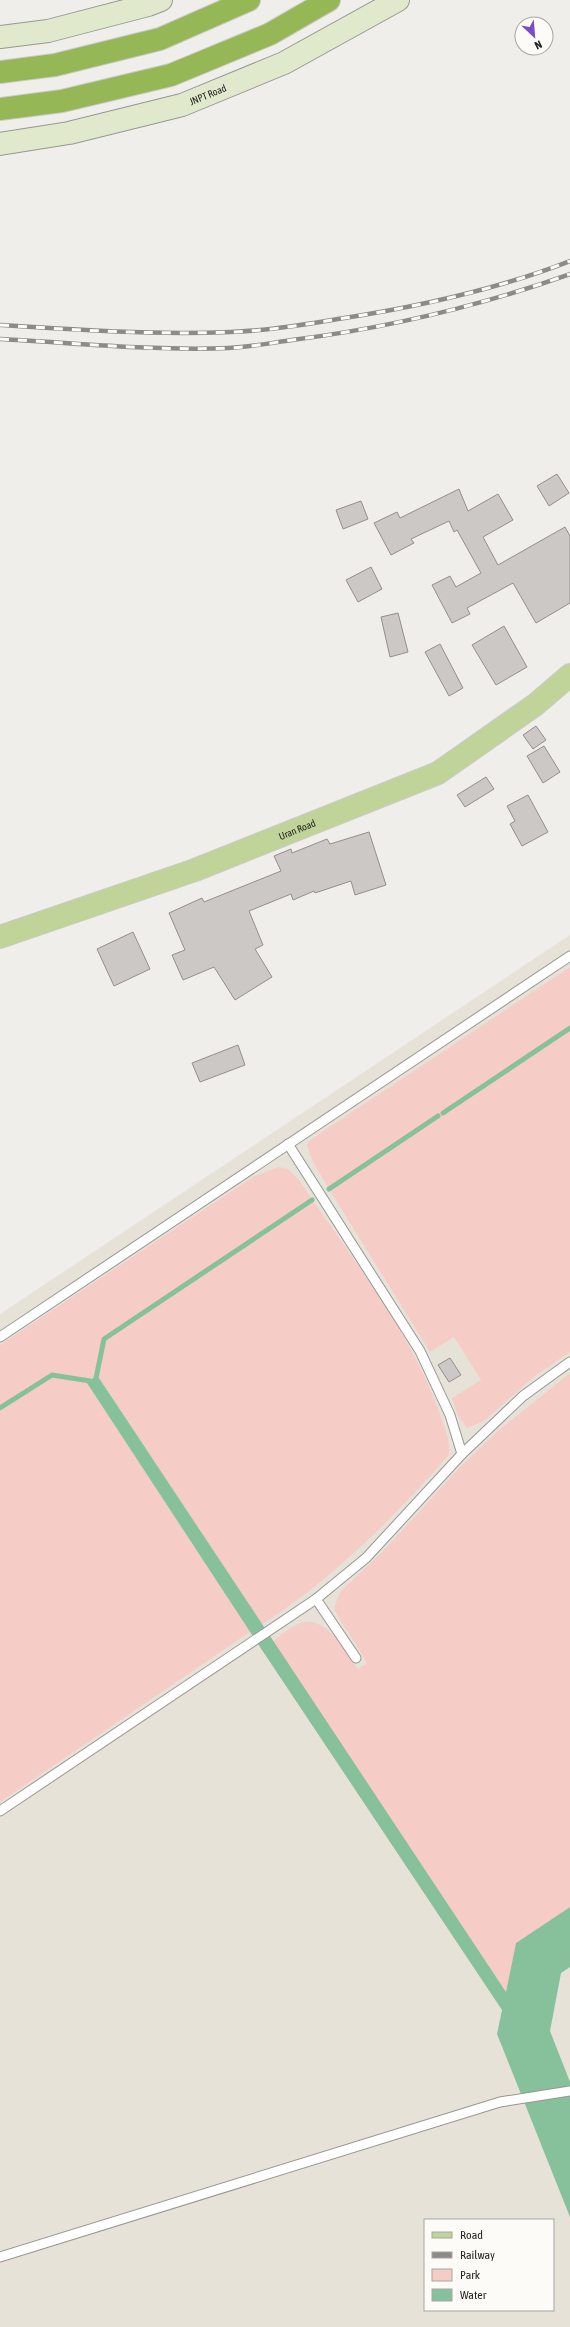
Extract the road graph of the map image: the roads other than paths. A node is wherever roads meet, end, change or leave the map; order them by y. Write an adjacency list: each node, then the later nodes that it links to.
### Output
1 (161, 0): 5 (street)
2 (249, 0): 6 (highway)
3 (329, 0): 7 (highway)
4 (398, 0): 8 (street, JNPT Road)
5 (0, 37)
6 (0, 72)
7 (0, 109)
8 (0, 144)
9 (570, 675): 10 (main road, Uran Road)
10 (0, 937)
11 (570, 956): 12 (lane)
12 (288, 1144): 13 (lane); 15 (lane)
13 (0, 1337)
14 (570, 1362): 15 (lane)
15 (462, 1454): 16 (lane)
16 (316, 1600): 17 (lane); 18 (lane)
17 (356, 1658)
18 (0, 1811)
19 (570, 2091): 20 (lane)
20 (0, 2257)

